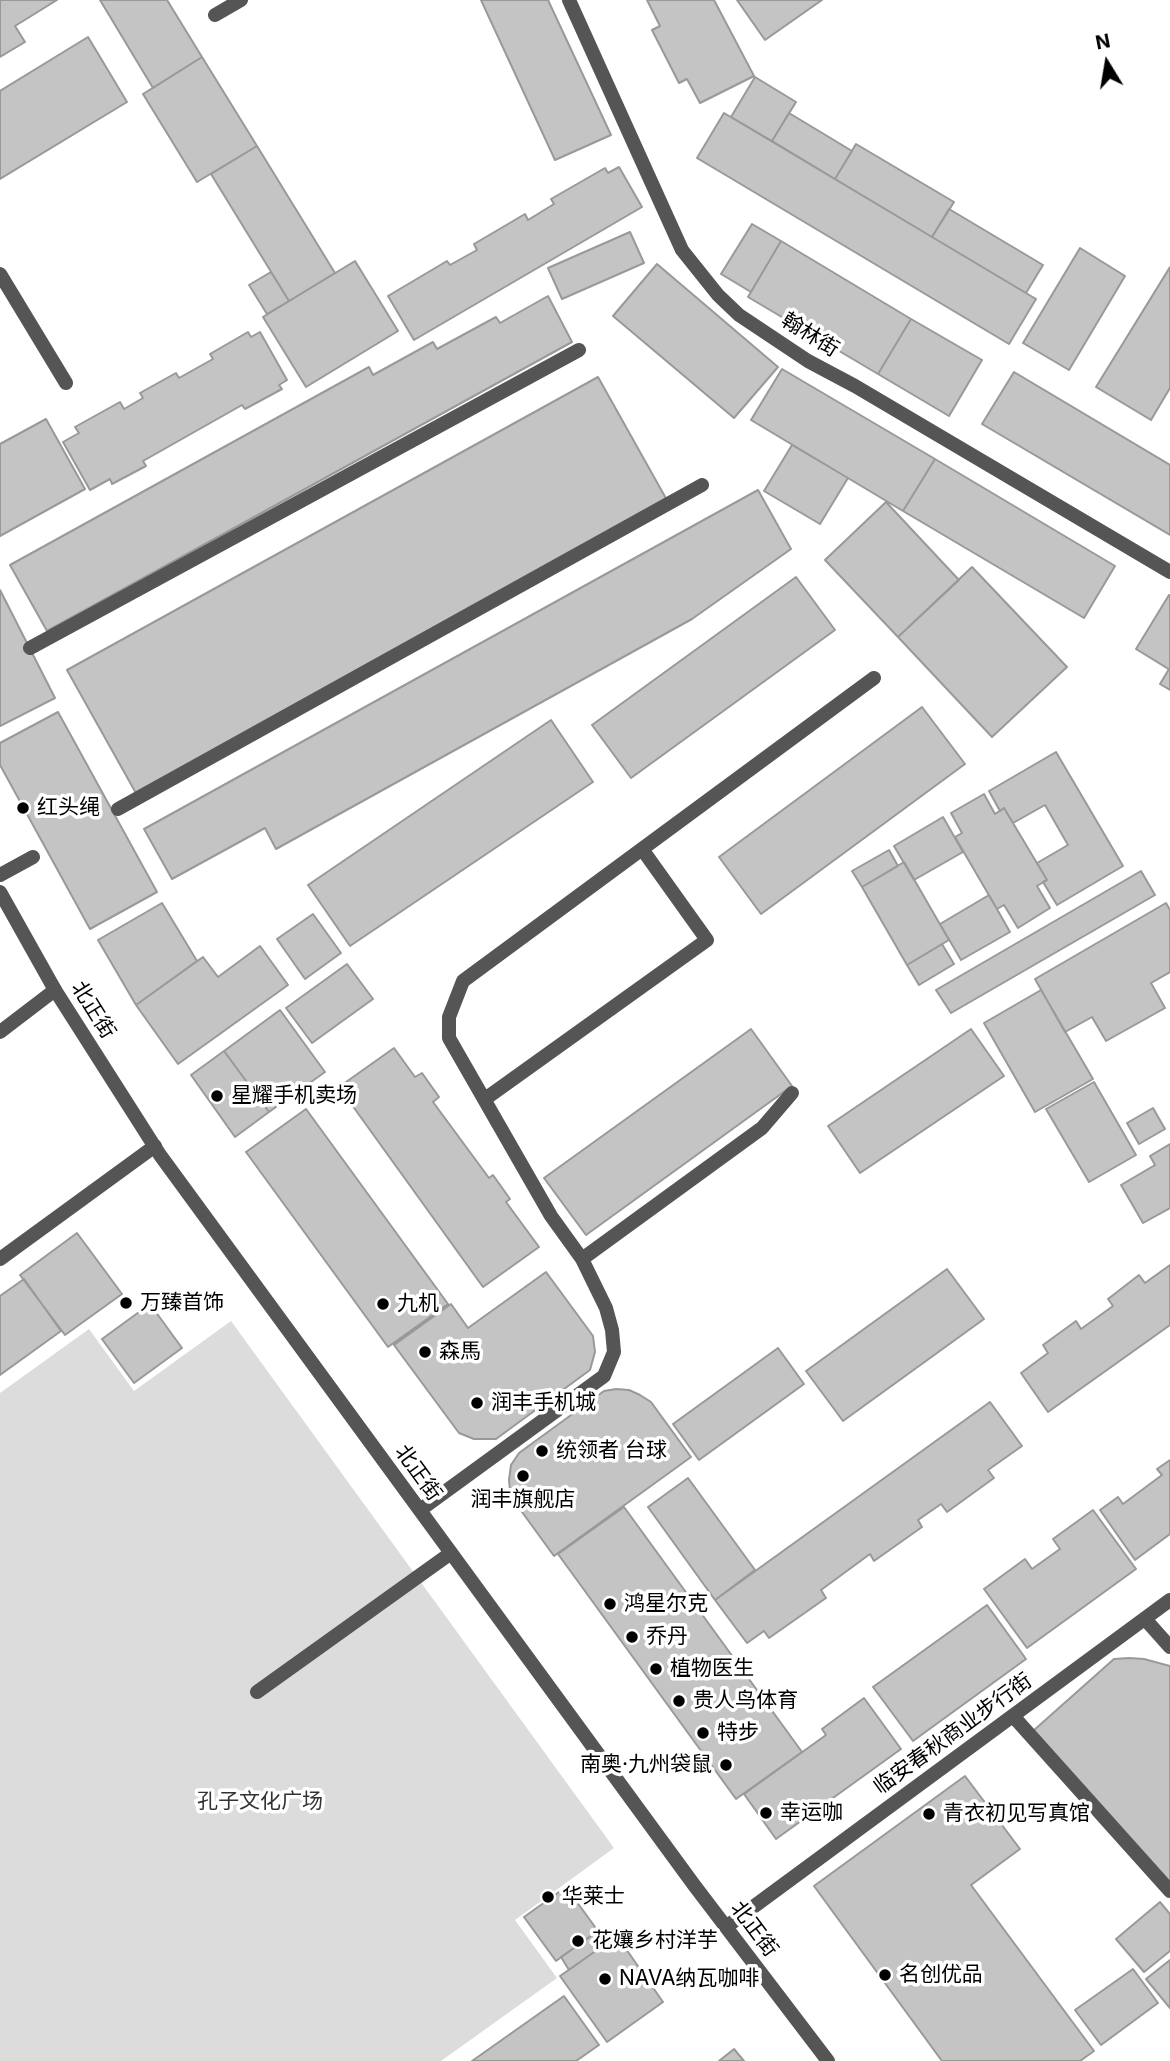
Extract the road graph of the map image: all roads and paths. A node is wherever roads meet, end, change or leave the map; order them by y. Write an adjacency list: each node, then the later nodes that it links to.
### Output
1 (242, 0): 3 (street)
2 (569, 0): 8 (street, 翰林街)
3 (215, 15)
4 (0, 274): 6 (street)
5 (579, 350): 9 (street)
6 (66, 383)
7 (702, 485): 11 (street)
8 (1170, 572)
9 (30, 648)
10 (874, 678): 12 (street)
11 (118, 810)
12 (642, 849): 19 (street); 19 (street)
13 (33, 857): 14 (street)
14 (0, 875)
15 (0, 892): 16 (street, 北正街)
16 (55, 990): 17 (street); 20 (street, 北正街)
17 (0, 1032)
18 (792, 1093): 22 (street)
19 (485, 1099): 22 (street)
20 (155, 1146): 21 (street); 23 (street, 北正街)
21 (0, 1259)
22 (582, 1259): 23 (street)
23 (420, 1510): 24 (street, 北正街)
24 (451, 1553): 28 (street); 31 (street, 北正街)
25 (1170, 1600): 26 (street, 临安春秋商业步行街)
26 (1145, 1619): 27 (street); 29 (street, 临安春秋商业步行街)
27 (1170, 1647)
28 (257, 1692)
29 (1013, 1716): 30 (street); 31 (street, 临安春秋商业步行街)
30 (1170, 1891)
31 (726, 1927): 32 (street, 北正街)
32 (828, 2061)

